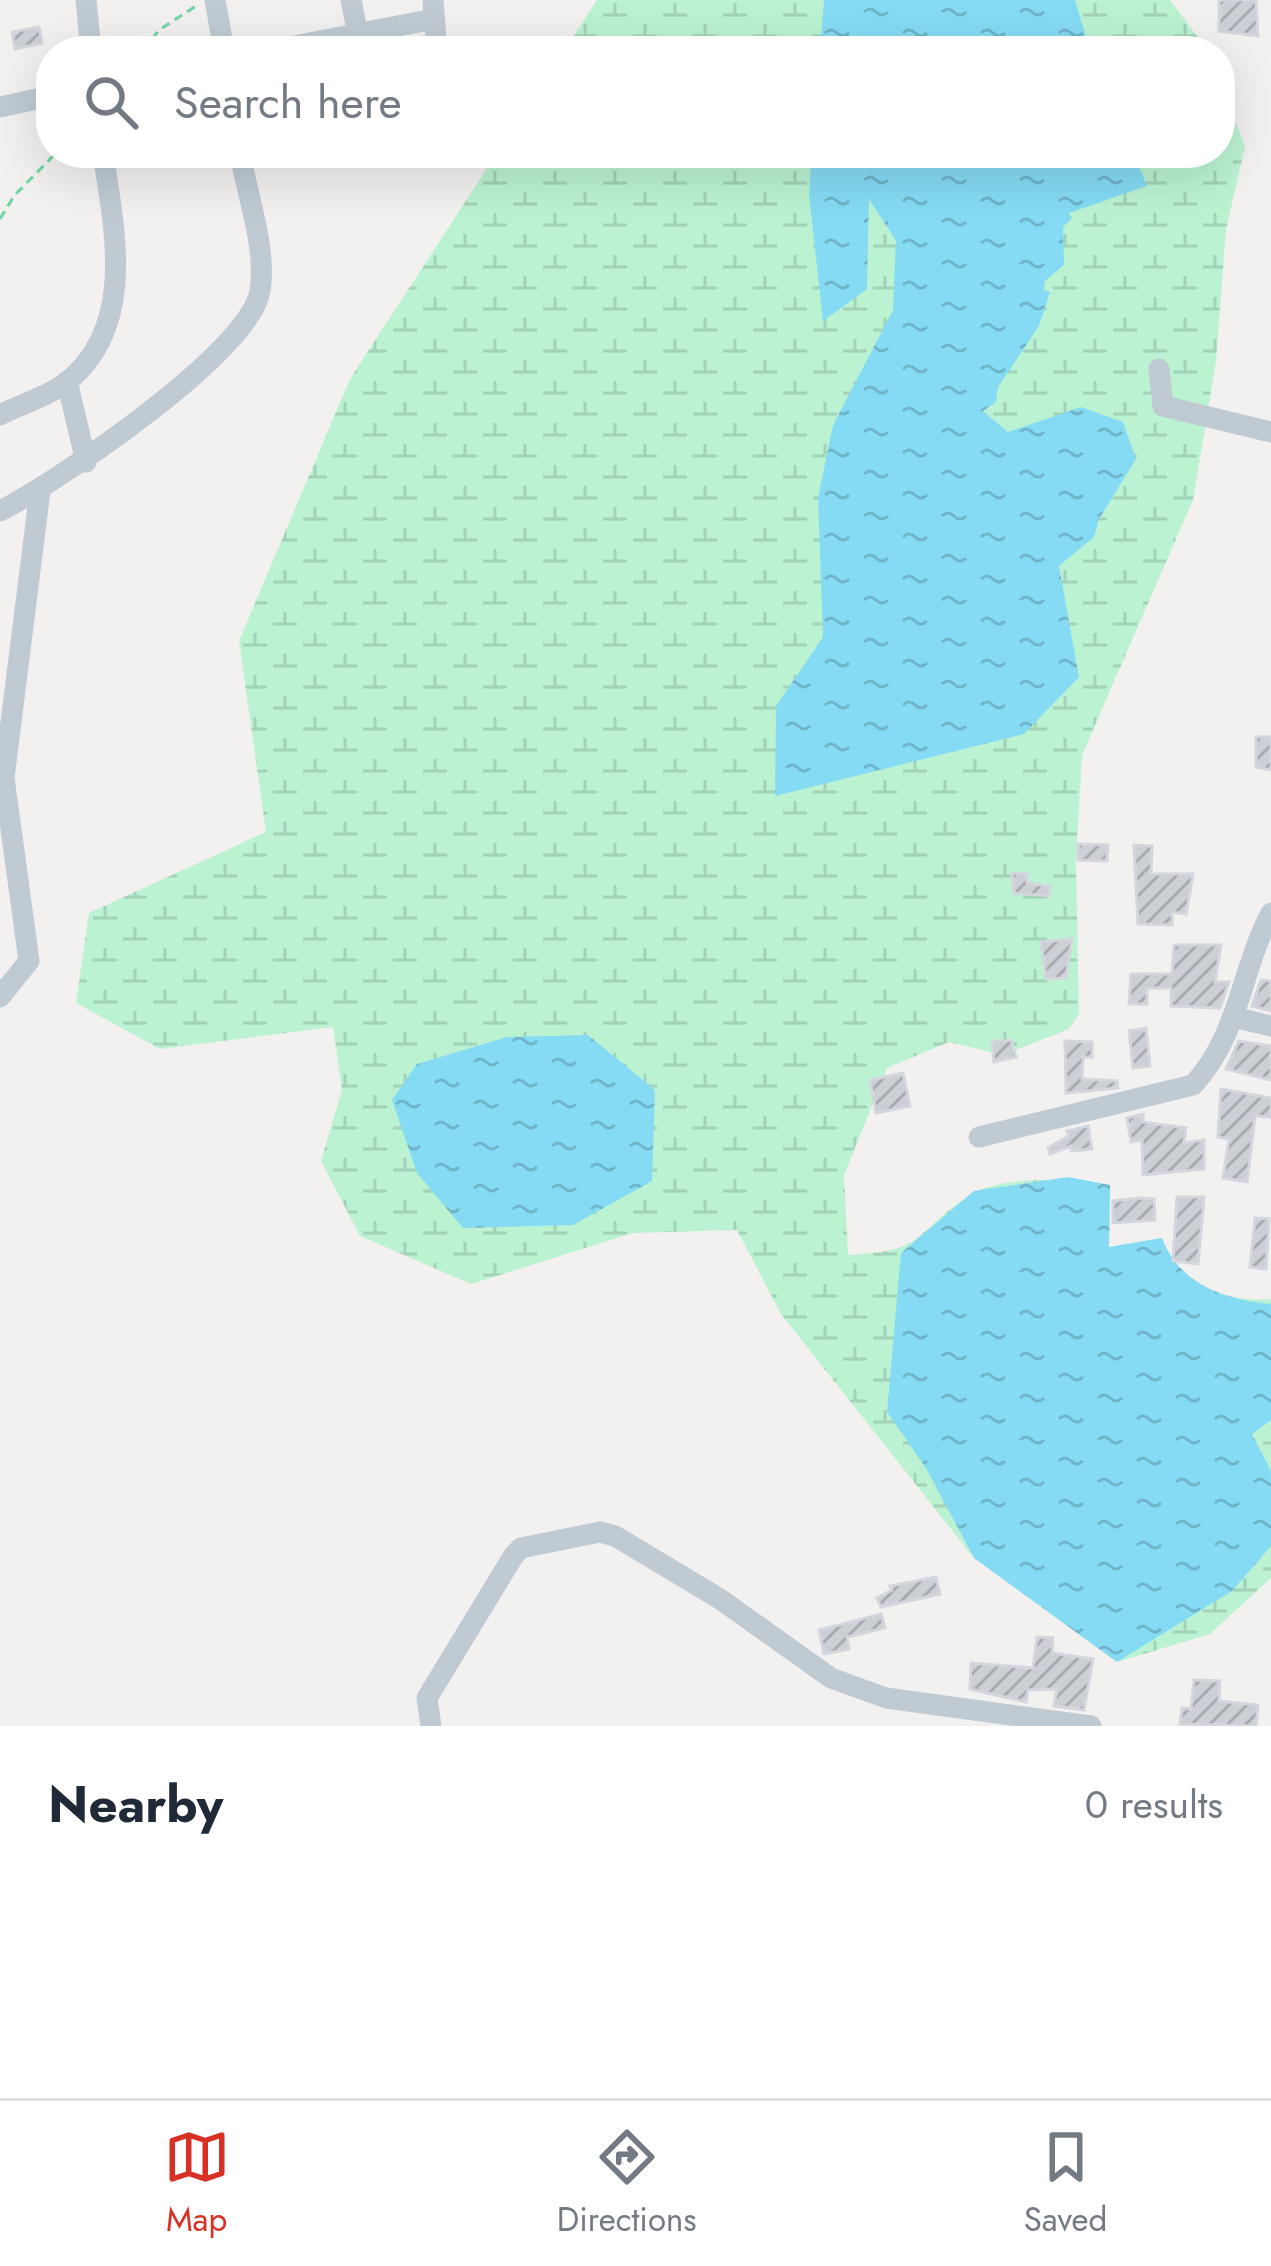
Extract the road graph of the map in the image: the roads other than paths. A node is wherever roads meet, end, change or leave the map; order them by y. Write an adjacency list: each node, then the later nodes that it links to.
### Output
1 (86, 0): 5 (street)
2 (352, 0): 7 (street)
3 (216, 2): 6 (street)
4 (433, 9): 8 (street)
5 (90, 36)
6 (222, 36)
7 (358, 36)
8 (372, 36)
9 (36, 99): 10 (street)
10 (0, 107)
11 (106, 168): 14 (street)
12 (243, 168): 17 (street)
13 (1160, 369): 16 (street)
14 (68, 382): 15 (street); 17 (street)
15 (0, 415)
16 (1271, 432)
17 (86, 462): 18 (street)
18 (40, 491): 19 (street); 20 (street)
19 (0, 511)
20 (2, 774): 22 (street)
21 (1271, 914): 23 (street)
22 (0, 997)
23 (1237, 1018): 24 (street); 25 (street)
24 (1271, 1026)
25 (980, 1137)
26 (430, 1726): 27 (street)
27 (1090, 1726)

